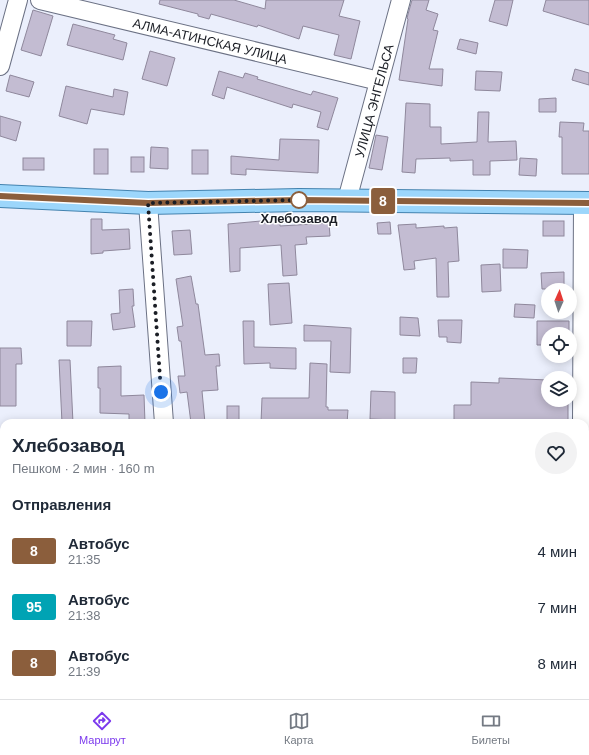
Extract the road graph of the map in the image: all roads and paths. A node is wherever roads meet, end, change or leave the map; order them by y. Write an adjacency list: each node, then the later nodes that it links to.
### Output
1 (18, 0): 4 (street)
2 (40, 0): 5 (street, АЛМА-АТИНСКАЯ УЛИЦА)
3 (401, 0): 5 (street, УЛИЦА ЭНГЕЛЬСА)
4 (0, 66)
5 (379, 81): 7 (street, УЛИЦА ЭНГЕЛЬСА)
6 (0, 196): 8 (main road)
7 (346, 200): 8 (main road); 9 (main road)
8 (148, 203): 10 (street)
9 (586, 203): 11 (street)
10 (164, 419)
11 (582, 419)

